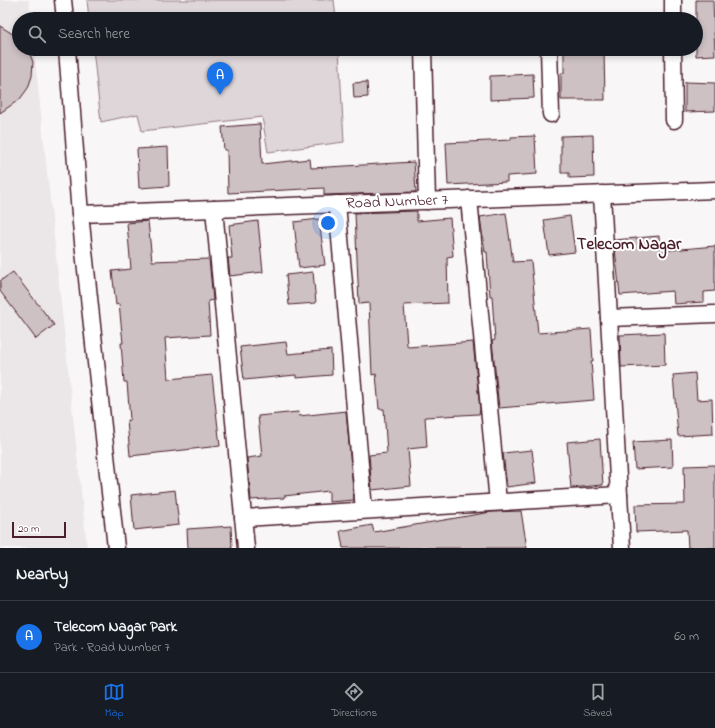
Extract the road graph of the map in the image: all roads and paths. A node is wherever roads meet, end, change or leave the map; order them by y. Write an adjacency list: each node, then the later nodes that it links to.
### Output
1 (63, 0): 3 (street)
2 (673, 0): 4 (street)
3 (64, 12)
4 (673, 12)
5 (68, 56): 17 (street)
6 (423, 56): 14 (street)
7 (549, 56): 9 (street)
8 (673, 56): 10 (street)
9 (551, 114)
10 (674, 120)
11 (715, 190): 12 (street, Road Number 7)
12 (602, 194): 13 (street, Road Number 7); 19 (street)
13 (469, 199): 14 (street, Road Number 7); 21 (street)
14 (427, 201): 15 (street, Road Number 7)
15 (337, 204): 16 (street, Road Number 7); 22 (street)
16 (214, 208): 17 (street, Road Number 7); 23 (street)
17 (80, 214): 24 (street)
18 (715, 314): 19 (street)
19 (609, 318): 20 (street)
20 (619, 495): 21 (street); 26 (street)
21 (498, 502): 22 (street)
22 (364, 510): 23 (street)
23 (243, 518): 25 (street)
24 (116, 548)
25 (246, 548)
26 (622, 548)

